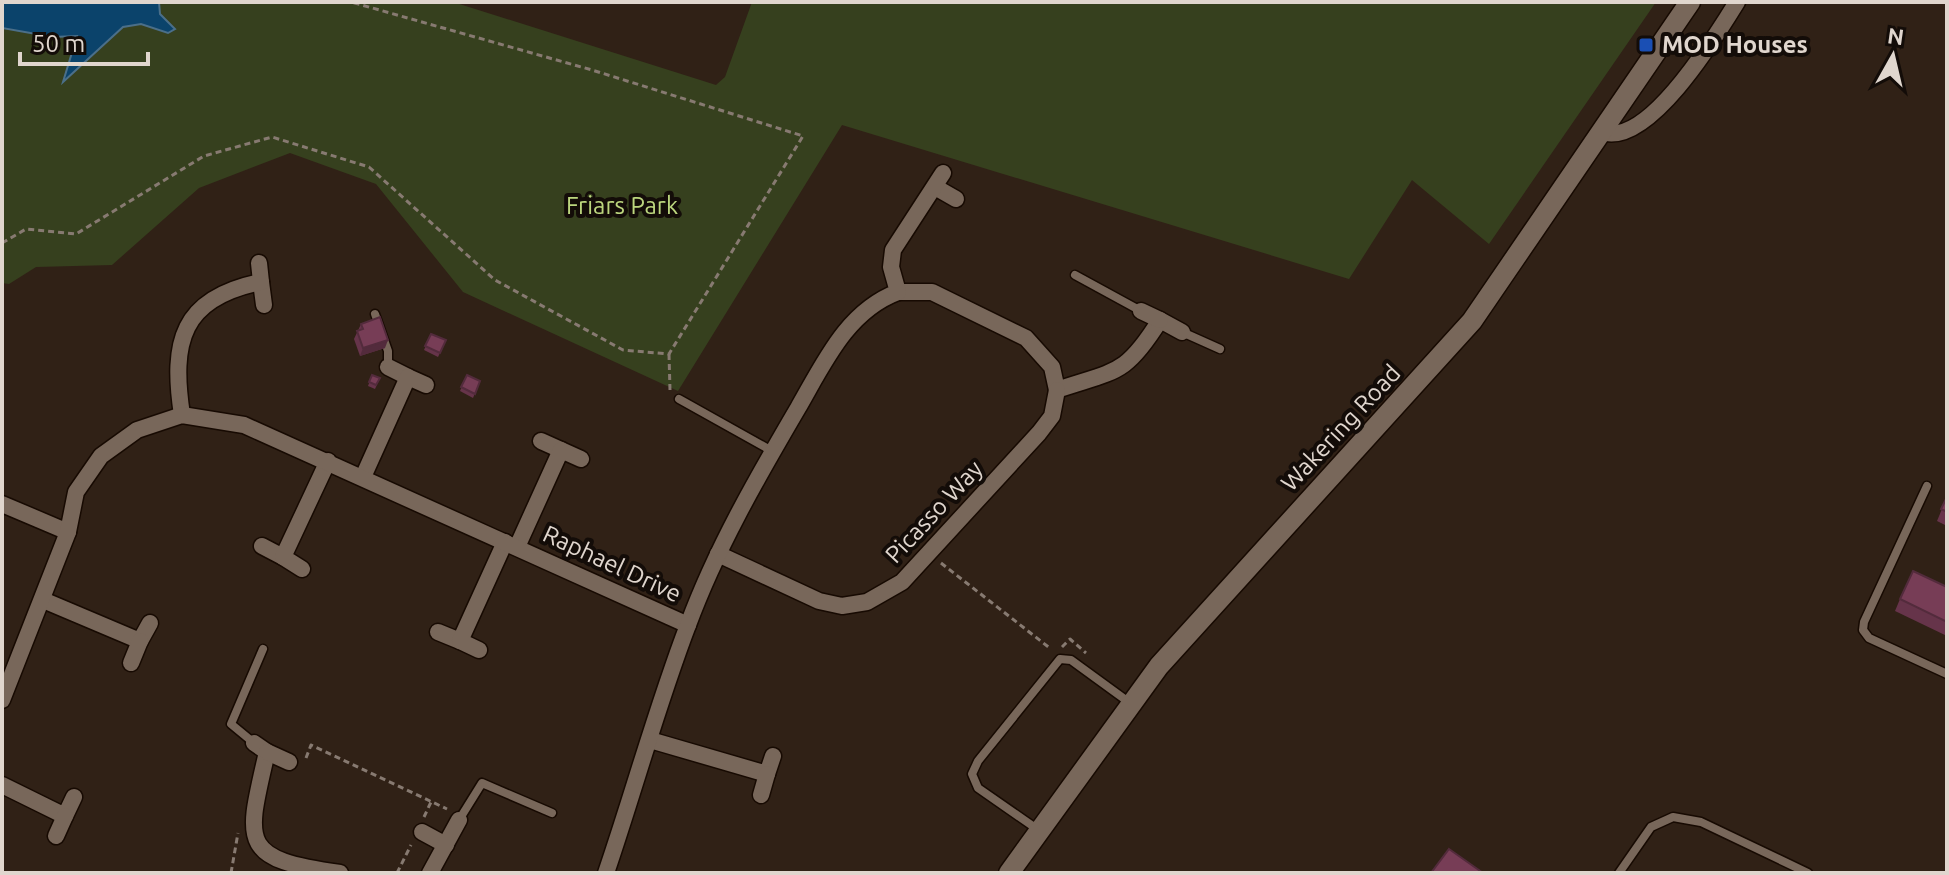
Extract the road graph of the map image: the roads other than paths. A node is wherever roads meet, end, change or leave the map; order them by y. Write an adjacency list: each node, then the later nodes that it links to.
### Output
1 (1690, 2): 3 (street, Wakering Road)
2 (1737, 2): 3 (street)
3 (1602, 132): 47 (street, Wakering Road)
4 (956, 199): 8 (street)
5 (259, 263): 7 (street)
6 (1075, 275): 10 (lane)
7 (261, 282): 9 (street); 20 (street)
8 (898, 292): 18 (street); 23 (street)
9 (264, 305)
10 (1141, 311): 12 (street)
11 (375, 314): 15 (lane)
12 (1160, 320): 13 (street); 18 (street)
13 (1182, 332): 14 (lane)
14 (1220, 349)
15 (388, 367): 16 (street)
16 (408, 377): 17 (street); 26 (street)
17 (426, 385)
18 (1057, 390): 32 (street, Picasso Way)
19 (679, 399): 23 (lane)
20 (182, 415): 25 (street, Raphael Drive); 29 (street, Raphael Drive)
21 (541, 441): 22 (street)
22 (561, 450): 24 (street); 30 (street, Raphael Drive)
23 (772, 451): 32 (street)
24 (581, 459)
25 (328, 461): 26 (street, Raphael Drive); 33 (street)
26 (363, 477): 30 (street, Raphael Drive)
27 (1927, 486): 44 (lane)
28 (2, 504): 29 (street)
29 (68, 532): 35 (street, Raphael Drive)
30 (511, 544): 37 (street, Raphael Drive); 40 (street, Raphael Drive)
31 (262, 546): 33 (street)
32 (718, 554): 37 (street)
33 (283, 557): 34 (street)
34 (302, 569)
35 (43, 600): 39 (street); 45 (street, Raphael Drive)
36 (150, 623): 39 (street)
37 (688, 625): 48 (street)
38 (438, 632): 40 (street)
39 (140, 641): 43 (street)
40 (460, 641): 42 (street)
41 (263, 649): 49 (lane)
42 (479, 650)
43 (131, 663)
44 (1947, 674)
45 (6, 676): 46 (street, Raphael Drive)
46 (2, 700)
47 (1131, 704): 59 (street, Wakering Road); 59 (lane)
48 (650, 740): 52 (street); 66 (street)
49 (261, 748): 51 (street); 64 (street)
50 (773, 756): 52 (street)
51 (289, 762)
52 (767, 774): 54 (street)
53 (2, 785): 57 (street)
54 (761, 795)
55 (74, 797): 57 (street)
56 (552, 813): 58 (lane)
57 (65, 816): 61 (street)
58 (460, 818): 62 (street)
59 (1040, 831): 67 (street, Wakering Road)
60 (422, 832): 62 (street)
61 (56, 836)
62 (446, 845): 65 (street)
63 (1622, 872): 68 (lane)
64 (340, 873)
65 (430, 873)
66 (606, 873)
67 (1009, 873)
68 (1808, 873)

